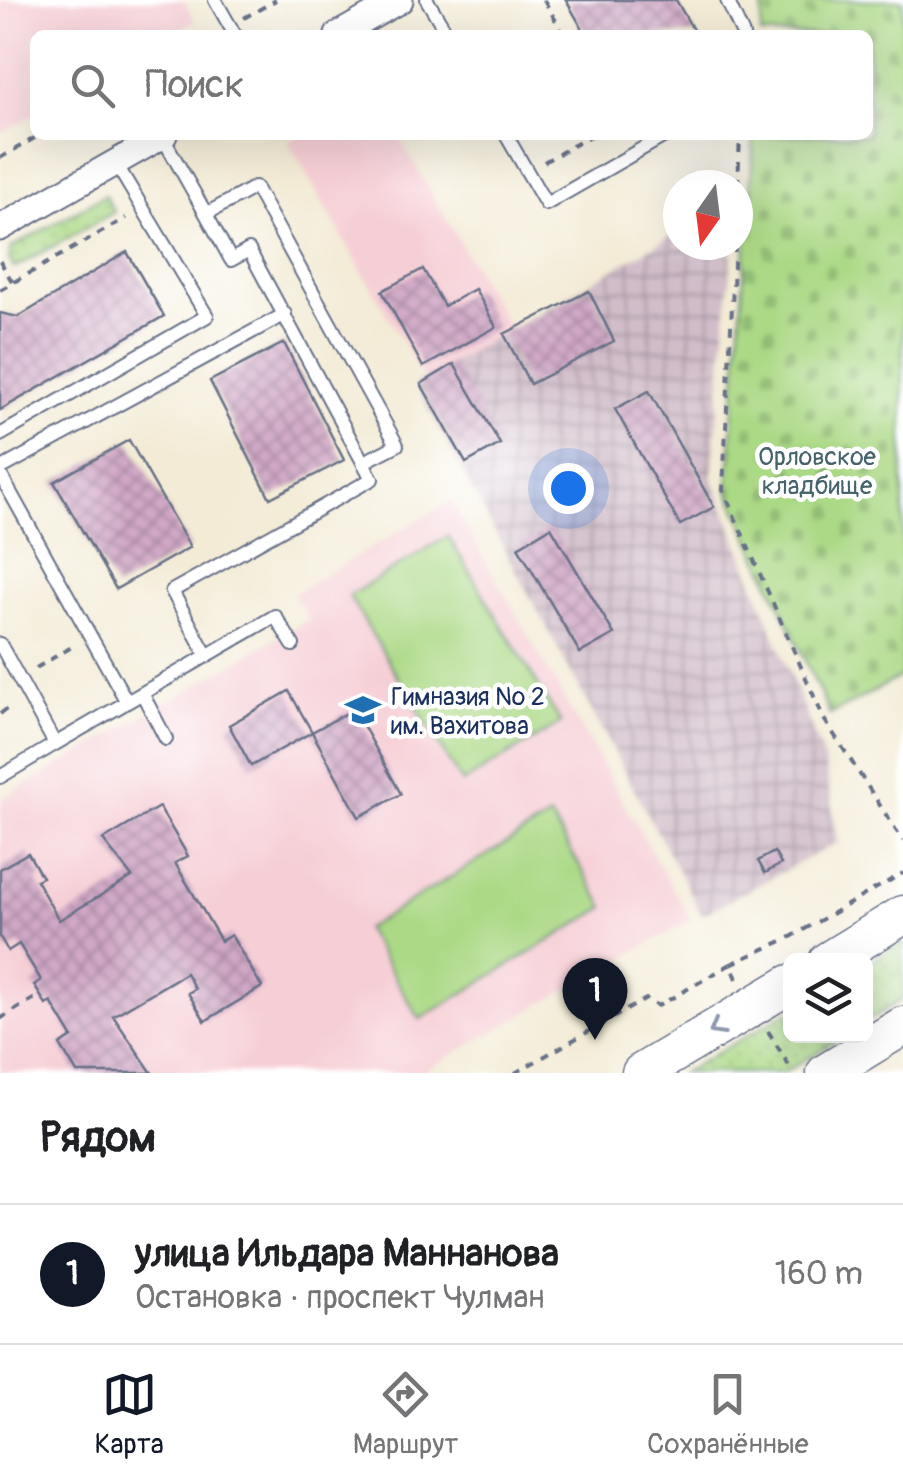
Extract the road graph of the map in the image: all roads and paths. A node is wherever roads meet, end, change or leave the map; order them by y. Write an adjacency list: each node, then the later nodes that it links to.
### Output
1 (214, 0): 6 (lane)
2 (400, 0): 7 (street)
3 (427, 0): 8 (lane)
4 (544, 0): 9 (path)
5 (727, 0): 10 (lane)
6 (232, 30)
7 (347, 30)
8 (445, 30)
9 (561, 30)
10 (741, 30)
11 (31, 140): 18 (path)
12 (156, 140): 19 (street)
13 (165, 140): 23 (lane)
14 (509, 140): 21 (lane)
15 (583, 140): 21 (path)
16 (657, 140): 21 (lane)
17 (740, 140): 20 (path)
18 (0, 158)
19 (115, 162): 22 (lane); 24 (street)
20 (739, 170)
21 (527, 172)
22 (143, 209): 27 (path); 30 (lane)
23 (206, 214): 29 (lane); 31 (lane)
24 (0, 228)
25 (734, 260): 43 (path)
26 (0, 261): 27 (path)
27 (13, 283): 28 (path)
28 (0, 290)
29 (285, 314): 31 (lane); 32 (lane)
30 (0, 435)
31 (364, 462): 36 (lane)
32 (0, 472): 33 (lane)
33 (90, 636): 37 (path); 39 (lane)
34 (0, 644): 37 (lane)
35 (293, 644): 36 (lane)
36 (207, 656): 38 (lane)
37 (19, 678): 41 (lane)
38 (142, 694): 39 (lane); 40 (lane)
39 (127, 702): 41 (lane)
40 (166, 739)
41 (55, 744): 42 (lane)
42 (0, 777)
43 (903, 841)
44 (903, 873): 47 (path)
45 (903, 915): 46 (main road)
46 (840, 953)
47 (731, 964): 48 (path); 55 (path)
48 (737, 981)
49 (783, 988): 56 (main road, one-way to 56)
50 (40, 995): 51 (path)
51 (0, 1019)
52 (766, 1026): 54 (path)
53 (903, 1026): 54 (main road)
54 (808, 1071)
55 (515, 1073)
56 (641, 1073)

